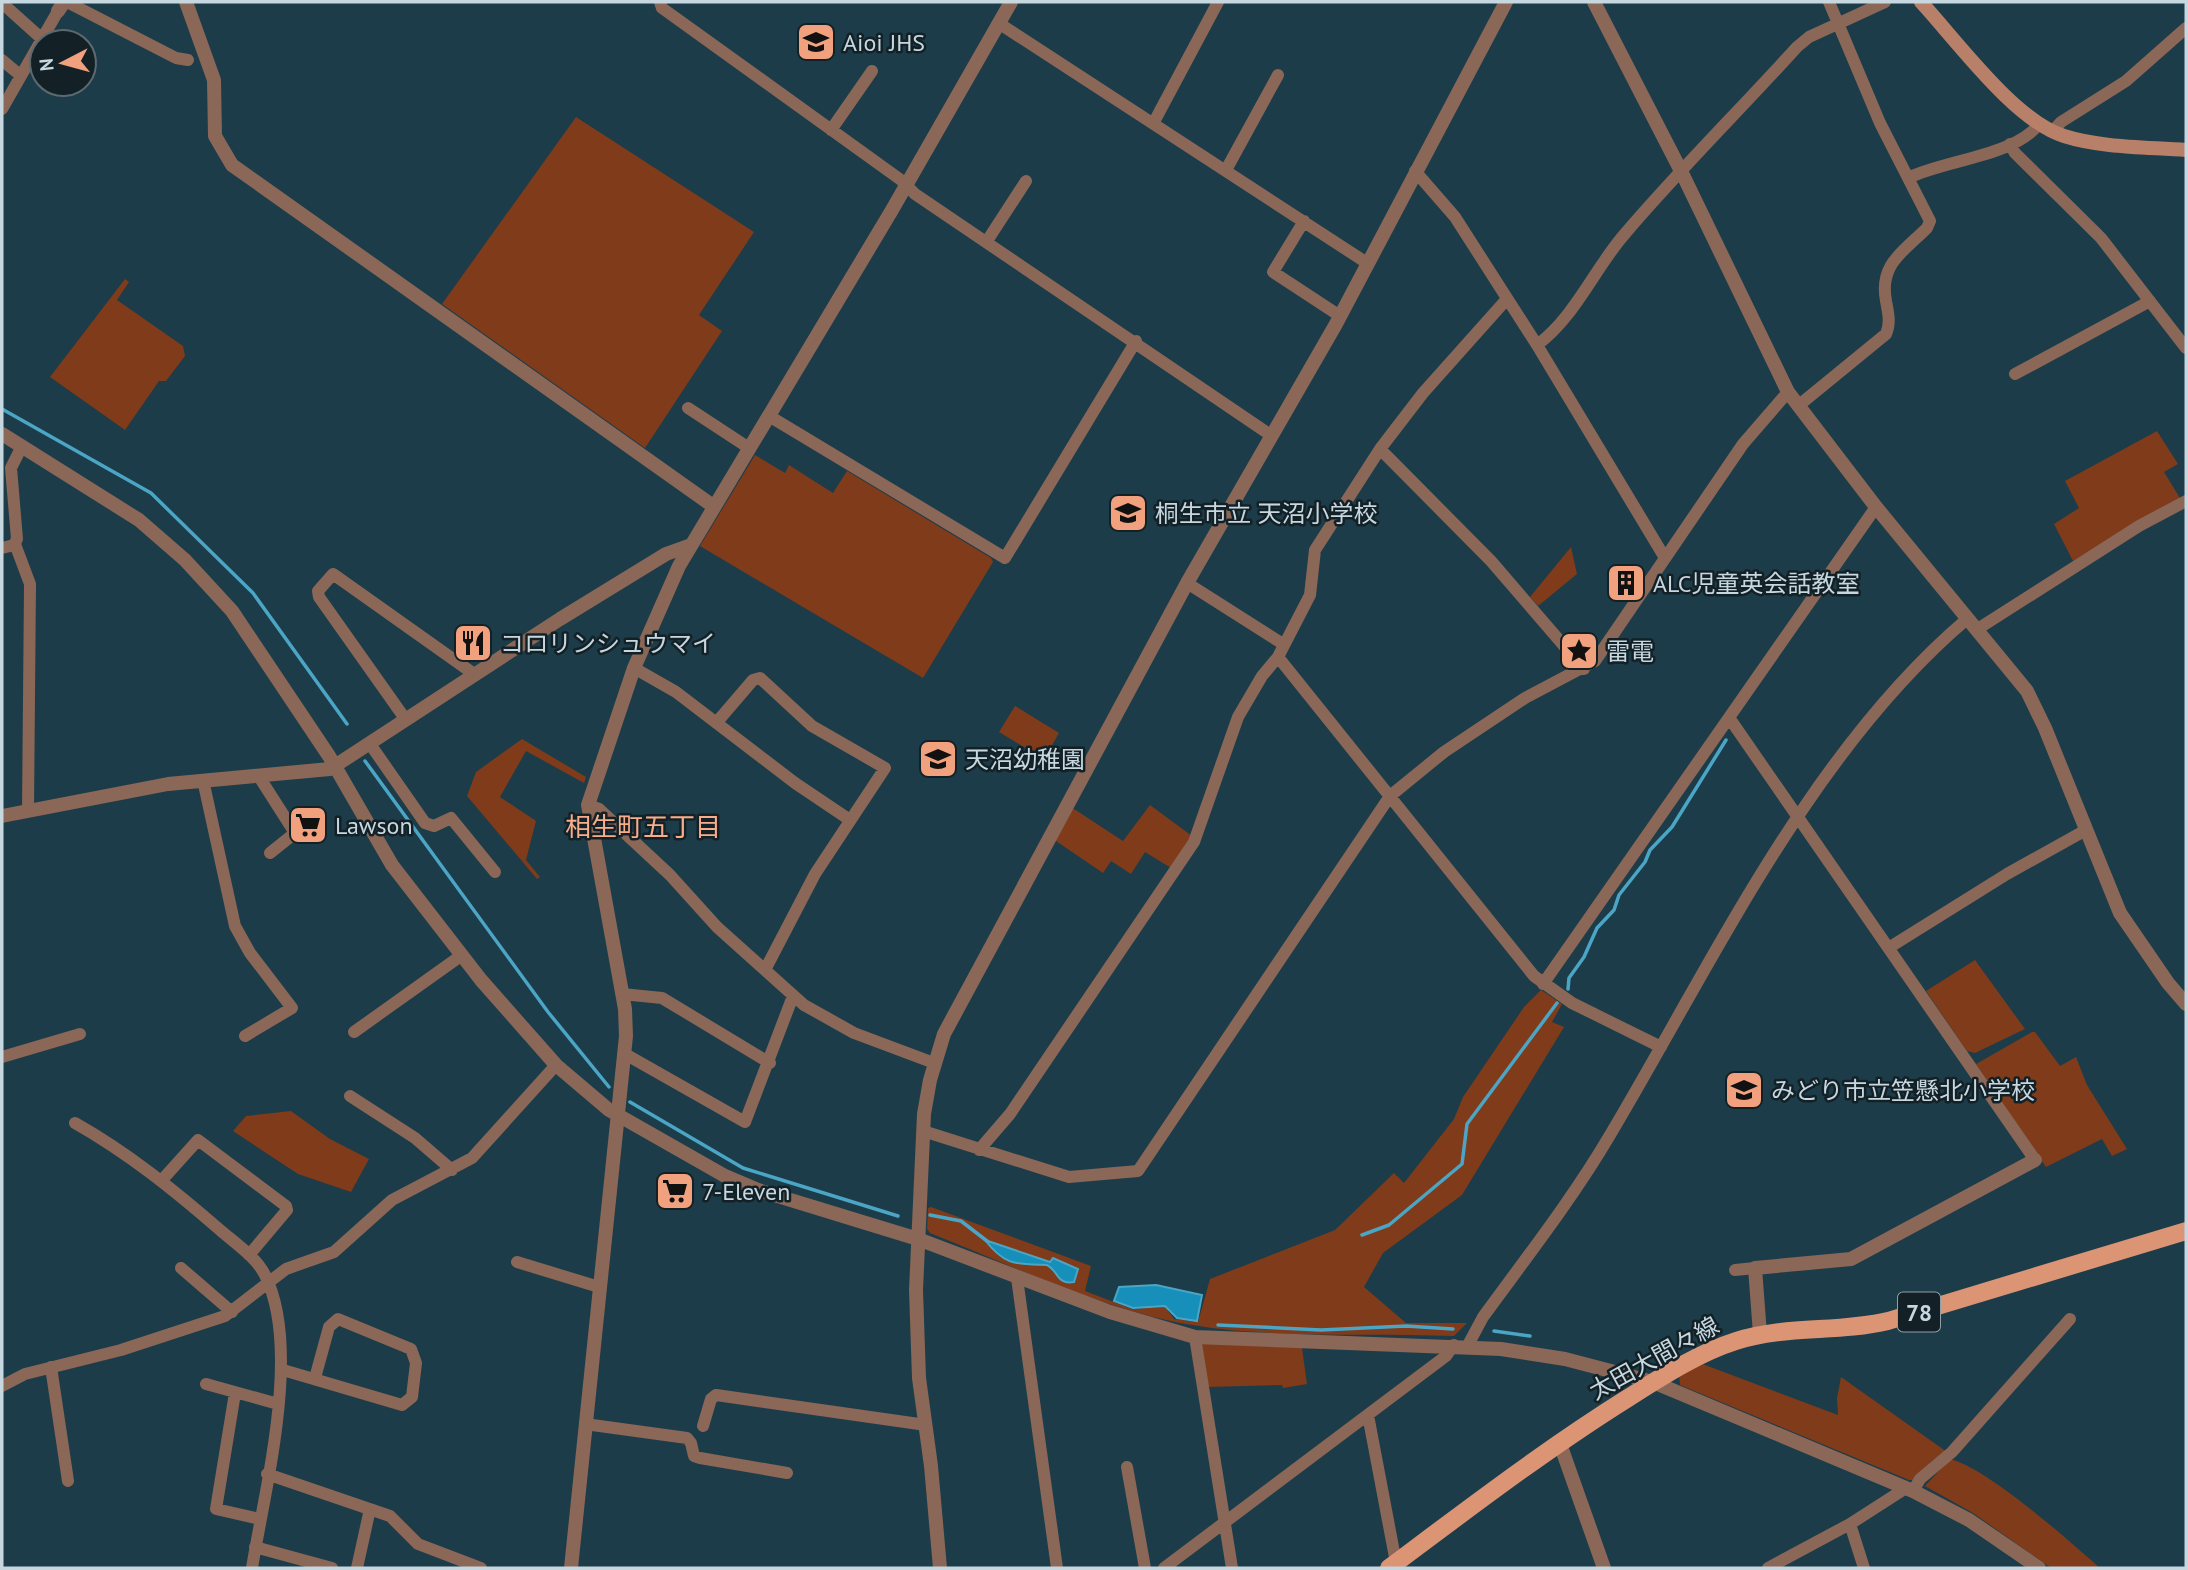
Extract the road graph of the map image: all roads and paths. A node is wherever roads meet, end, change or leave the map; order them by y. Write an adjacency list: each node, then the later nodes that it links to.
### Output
1 (186, 2): 56 (street)
2 (660, 2): 26 (street)
3 (1218, 2): 24 (street)
4 (1506, 2): 31 (street)
5 (1594, 2): 32 (street)
6 (1829, 2): 13 (street)
7 (1885, 2): 13 (street)
8 (1922, 2): 25 (main road)
9 (2, 3): 14 (street)
10 (1005, 4): 12 (street)
11 (63, 5): 15 (street); 18 (street)
12 (1000, 24): 24 (street); 35 (street)
13 (1838, 24): 32 (street); 33 (street)
14 (30, 28)
15 (48, 28)
16 (2186, 28): 27 (street)
17 (2, 60): 21 (street)
18 (188, 60)
19 (28, 61): 21 (street)
20 (872, 71): 26 (street)
21 (20, 75): 23 (street)
22 (1278, 75): 30 (street)
23 (2, 108)
24 (1154, 122): 30 (street)
25 (2039, 124): 27 (main road); 28 (street)
26 (831, 130): 35 (street)
27 (2053, 131): 29 (main road)
28 (2010, 144): 33 (street); 40 (street)
29 (2186, 150)
30 (1226, 170): 36 (street)
31 (1415, 171): 38 (street); 39 (street)
32 (1681, 171): 43 (street); 46 (street)
33 (1908, 178): 47 (street)
34 (1026, 181): 37 (street)
35 (906, 185): 37 (street); 49 (street)
36 (1304, 221): 38 (street); 41 (street)
37 (987, 241): 42 (street)
38 (1367, 263): 41 (street)
39 (1506, 300): 43 (street); 54 (street)
40 (2150, 301): 44 (street); 45 (street)
41 (1340, 316): 51 (street)
42 (1136, 341): 49 (street); 51 (street)
43 (1537, 345): 61 (street)
44 (2186, 348)
45 (2015, 374)
46 (1788, 392): 47 (street); 61 (street)
47 (1798, 407): 57 (street)
48 (688, 408): 53 (street)
49 (769, 416): 53 (street)
50 (2, 434): 52 (street)
51 (1272, 436): 62 (street)
52 (22, 446): 58 (street); 72 (street)
53 (749, 448): 56 (street)
54 (1380, 449): 64 (street); 66 (street)
55 (2186, 501): 63 (street)
56 (713, 506): 59 (street)
57 (1876, 507): 63 (street); 68 (street)
58 (15, 544): 60 (street); 77 (street)
59 (691, 545): 65 (street); 67 (street)
60 (2, 548)
61 (1665, 558): 66 (street)
62 (1187, 583): 64 (street); 98 (street)
63 (1972, 624): 78 (street); 81 (street)
64 (1280, 651): 75 (street); 104 (street)
65 (634, 668): 70 (street); 76 (street)
66 (1584, 669): 75 (street)
67 (474, 674): 69 (street); 69 (street)
68 (1730, 719): 78 (street); 87 (street)
69 (406, 720): 71 (street)
70 (717, 722): 80 (street); 80 (street)
71 (370, 744): 72 (street); 83 (street)
72 (335, 766): 73 (street); 85 (street)
73 (258, 775): 74 (street); 82 (street)
74 (203, 780): 77 (street); 93 (street)
75 (1391, 796): 87 (street); 104 (street)
76 (588, 805): 86 (street); 88 (street)
77 (28, 811): 79 (street)
78 (1798, 814): 84 (street); 94 (street)
79 (2, 816)
80 (850, 820): 86 (street)
81 (2086, 830): 84 (street); 90 (street)
82 (270, 853)
83 (495, 872)
84 (1889, 947): 105 (street)
85 (462, 955): 91 (street); 99 (street)
86 (765, 971): 89 (street)
87 (1543, 984): 94 (street)
88 (622, 994): 95 (street); 97 (street)
89 (793, 996): 97 (street); 98 (street)
90 (2186, 1004)
91 (354, 1032)
92 (80, 1034): 96 (street)
93 (245, 1036)
94 (1661, 1047): 122 (street)
95 (625, 1054): 97 (street); 101 (street)
96 (2, 1057)
97 (770, 1063)
98 (934, 1063): 103 (street)
99 (556, 1065): 101 (street); 106 (street)
100 (350, 1096): 106 (street)
101 (617, 1114): 109 (street); 117 (street)
102 (75, 1123): 107 (street)
103 (923, 1131): 104 (street); 109 (street)
104 (979, 1150)
105 (2035, 1160): 113 (street)
106 (452, 1170): 116 (street)
107 (162, 1180): 110 (street); 110 (street)
108 (2186, 1231): 120 (main road, 太田大間々線 / 78)
109 (918, 1239): 115 (street); 133 (street)
110 (249, 1255): 116 (street)
111 (517, 1262): 117 (street)
112 (181, 1268): 118 (street)
113 (1755, 1268): 114 (street); 120 (street)
114 (1735, 1270)
115 (1017, 1278): 121 (street); 153 (street)
116 (268, 1283): 118 (street); 124 (street)
117 (599, 1287): 132 (street)
118 (232, 1312): 123 (street)
119 (2070, 1319): 140 (street)
120 (1760, 1335): 126 (main road, 太田大間々線 / 78)
121 (1195, 1337): 122 (street); 143 (street)
122 (1461, 1345): 126 (street); 131 (street)
123 (51, 1367): 128 (street); 139 (street)
124 (283, 1370): 125 (street); 130 (street)
125 (315, 1378): 125 (street)
126 (1653, 1382): 135 (main road, 太田大間々線 / 78); 140 (street)
127 (206, 1384): 129 (street)
128 (2, 1386)
129 (235, 1393): 130 (street); 142 (street)
130 (278, 1404): 138 (street)
131 (1368, 1415): 143 (street); 146 (street)
132 (586, 1424): 137 (street); 151 (street)
133 (926, 1425): 134 (street); 152 (street)
134 (703, 1426)
135 (1559, 1441): 146 (main road, 太田大間々線 / 78); 157 (street)
136 (1127, 1467): 154 (street)
137 (787, 1472)
138 (267, 1474): 141 (street); 142 (street)
139 (68, 1481)
140 (1910, 1490): 144 (street); 160 (street)
141 (369, 1509): 149 (street); 150 (street)
142 (260, 1519): 145 (street)
143 (1225, 1523): 155 (street); 156 (street)
144 (1850, 1524): 158 (street); 159 (street)
145 (255, 1547): 147 (street); 148 (street)
146 (1394, 1567)
147 (252, 1568)
148 (332, 1568)
149 (357, 1568)
150 (481, 1568)
151 (571, 1568)
152 (940, 1568)
153 (1057, 1568)
154 (1145, 1568)
155 (1164, 1568)
156 (1232, 1568)
157 (1604, 1568)
158 (1768, 1568)
159 (1864, 1568)
160 (2039, 1568)

